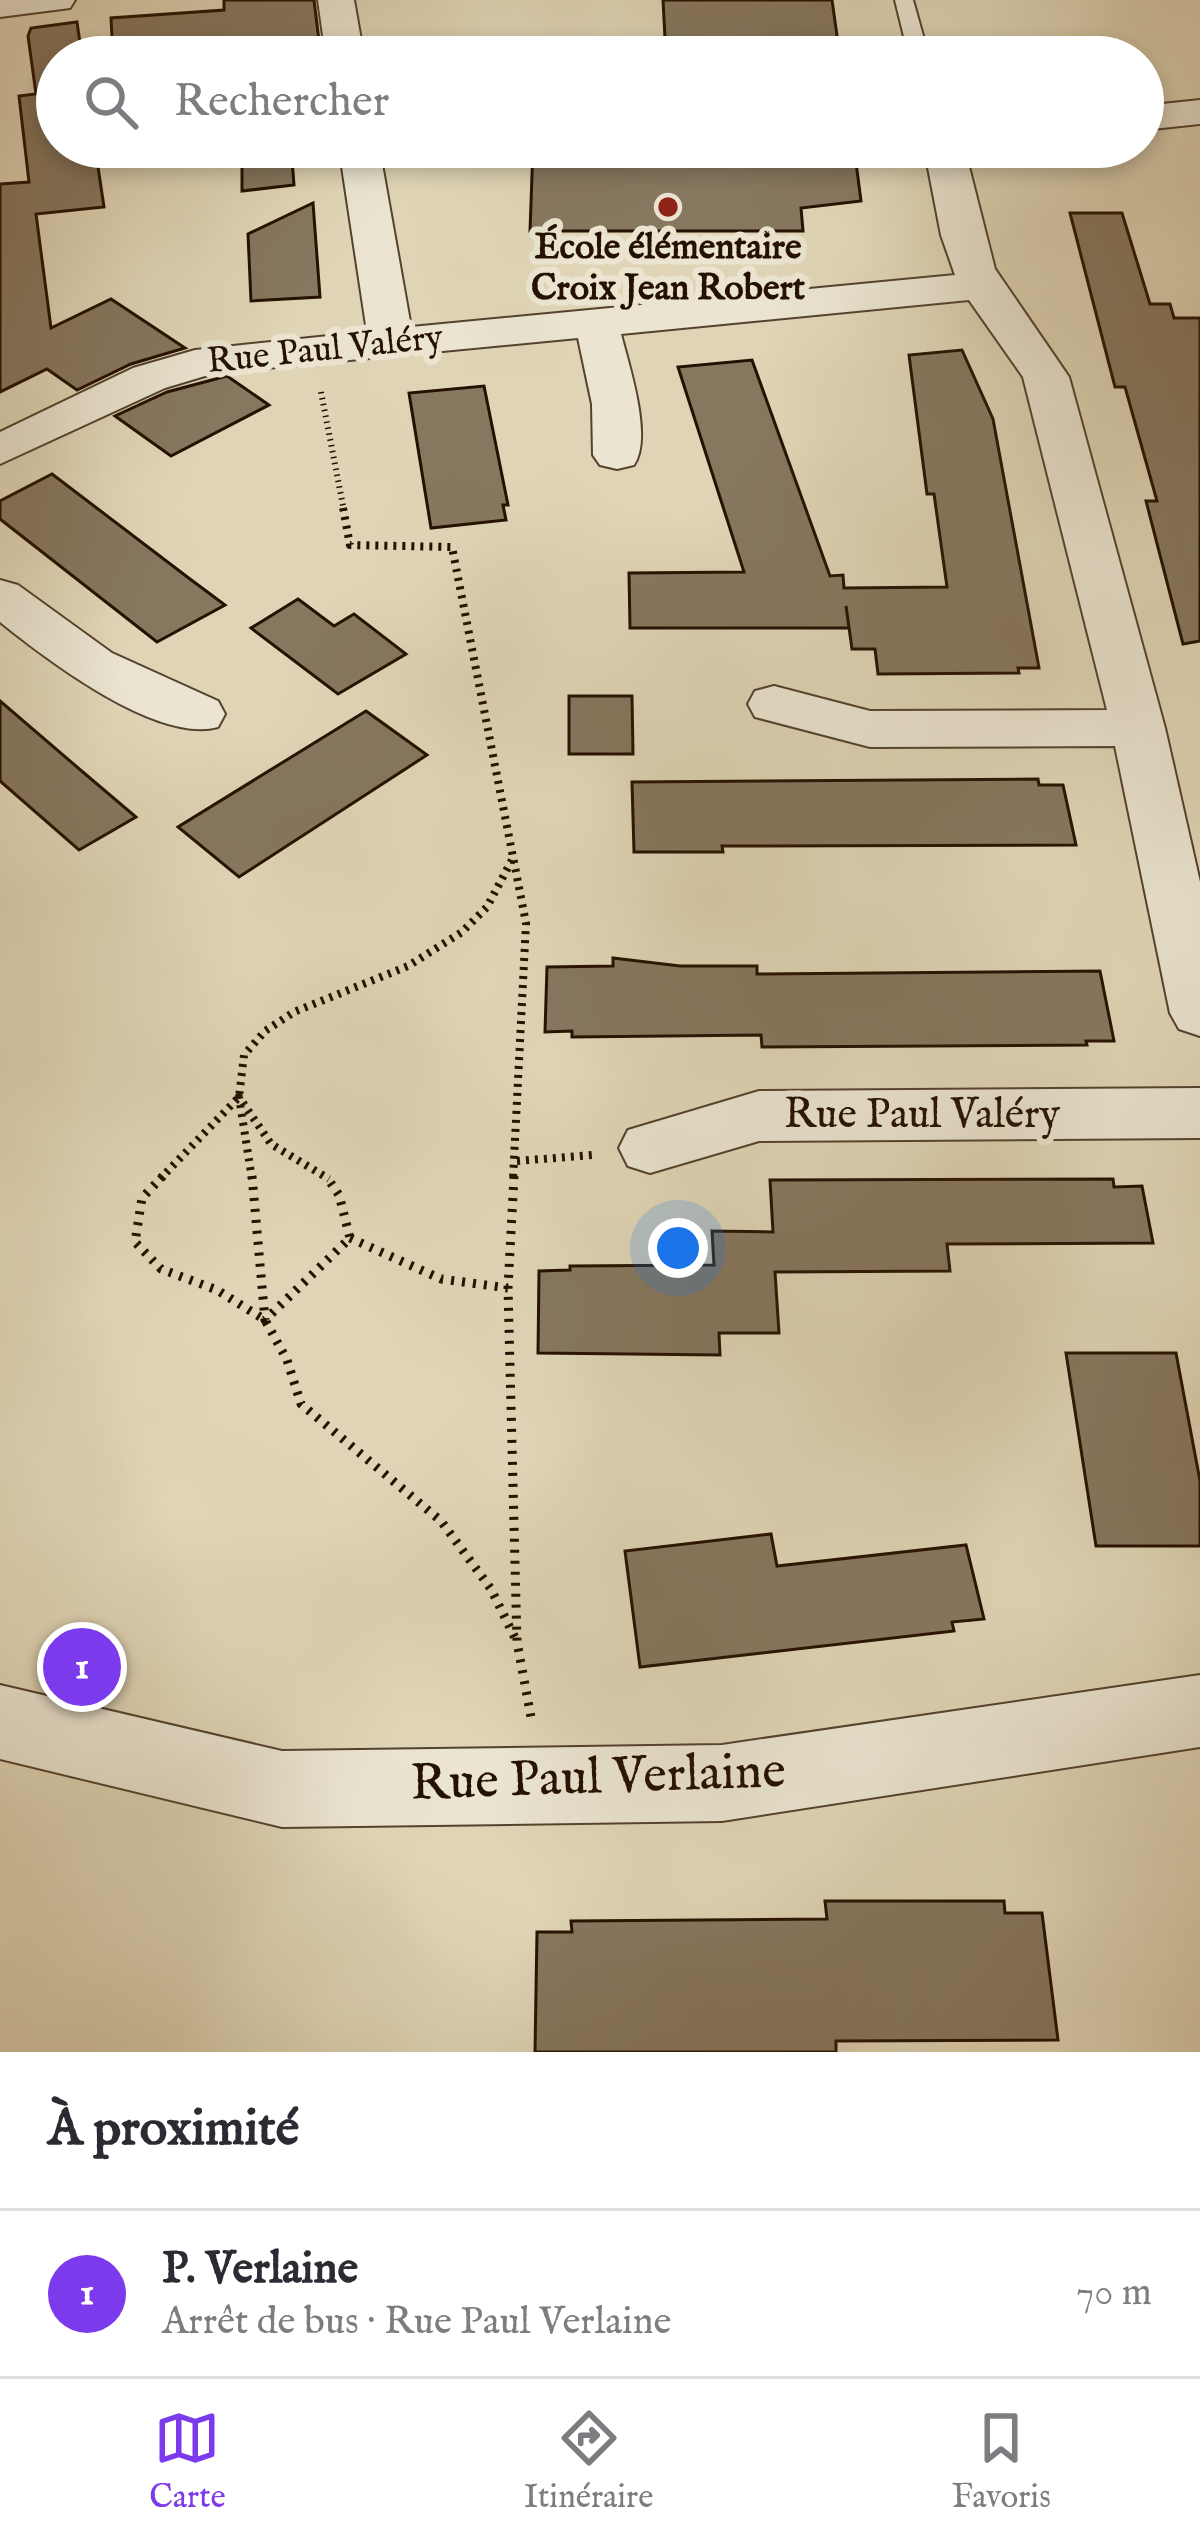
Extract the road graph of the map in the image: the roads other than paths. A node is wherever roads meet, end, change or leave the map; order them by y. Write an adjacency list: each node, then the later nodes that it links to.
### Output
1 (57, 0): 4 (street)
2 (336, 0): 5 (street)
3 (904, 0): 6 (lane)
4 (0, 6)
5 (342, 36)
6 (914, 36)
7 (1200, 112): 8 (street)
8 (1164, 116)
9 (362, 168): 13 (street)
10 (949, 168): 11 (street)
11 (981, 286): 12 (street, Rue Paul Valéry); 19 (street)
12 (597, 324): 13 (street, Rue Paul Valéry); 15 (street)
13 (391, 342): 14 (street, Rue Paul Valéry)
14 (0, 450)
15 (617, 455)
16 (0, 596): 18 (street)
17 (774, 704): 19 (street)
18 (199, 714)
19 (1138, 728): 20 (street)
20 (1200, 1013)
21 (1200, 1113): 22 (street, Rue Paul Valéry)
22 (650, 1148)
23 (1200, 1712): 24 (street, Rue Paul Verlaine)
24 (0, 1722)

